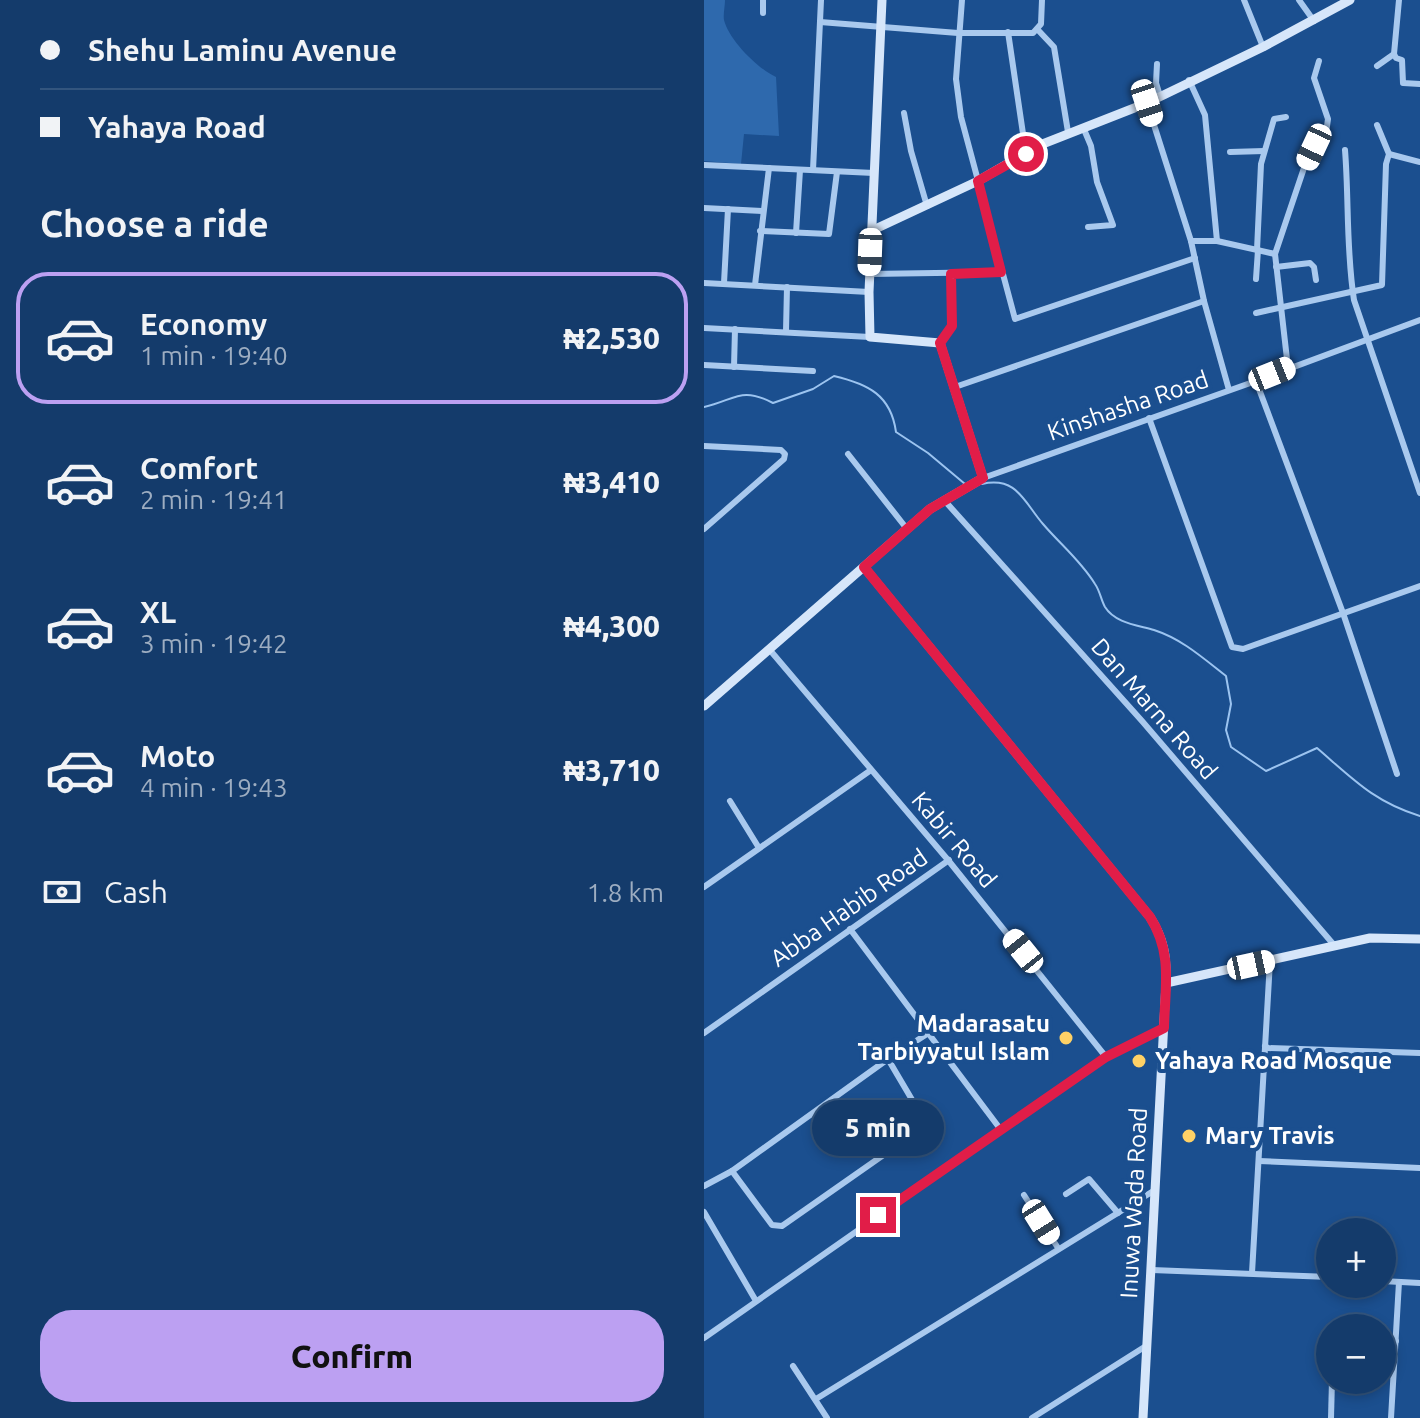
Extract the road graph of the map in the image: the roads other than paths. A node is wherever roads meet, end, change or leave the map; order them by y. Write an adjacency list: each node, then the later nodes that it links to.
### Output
1 (763, 0): 10 (street)
2 (821, 0): 12 (street)
3 (882, 0): 13 (street)
4 (962, 0): 16 (street)
5 (1042, 0): 14 (street)
6 (1244, 0): 17 (street)
7 (1299, 0): 11 (street)
8 (1350, 0): 11 (street)
9 (1399, 0): 18 (street)
10 (763, 13)
11 (1314, 21): 17 (street)
12 (820, 22): 13 (street); 40 (street)
13 (881, 29): 16 (street); 42 (street)
14 (1038, 30): 15 (street); 30 (street)
15 (1008, 32): 16 (street); 34 (street)
16 (958, 33): 43 (street)
17 (1263, 47): 22 (street)
18 (1394, 54): 21 (street); 23 (street)
19 (1319, 61): 55 (street)
20 (1157, 64): 24 (street)
21 (1377, 66)
22 (1189, 80): 24 (street); 53 (street)
23 (1420, 84)
24 (1160, 96): 25 (street)
25 (1147, 103): 29 (street); 52 (street)
26 (904, 113): 44 (street)
27 (1286, 117): 32 (street)
28 (1377, 125): 35 (street)
29 (1083, 127): 30 (street); 48 (street)
30 (1068, 132): 34 (street)
31 (1345, 150): 67 (street)
32 (1264, 151): 33 (street); 54 (street)
33 (1230, 152)
34 (1026, 154): 43 (street)
35 (1389, 154): 36 (street); 67 (street)
36 (1420, 162)
37 (704, 165): 38 (street)
38 (769, 168): 39 (street); 47 (street)
39 (800, 170): 40 (street); 51 (street)
40 (813, 170): 41 (street)
41 (837, 172): 42 (street); 51 (street)
42 (874, 173): 50 (street)
43 (978, 181): 44 (street); 58 (street)
44 (927, 206): 50 (street)
45 (704, 208): 46 (street)
46 (728, 209): 47 (street); 64 (street)
47 (762, 211): 49 (street)
48 (1088, 227)
49 (760, 231): 51 (street); 65 (street)
50 (871, 231): 59 (street)
51 (796, 233)
52 (1191, 241): 53 (street); 56 (street)
53 (1217, 241): 54 (street)
54 (1257, 250): 55 (street); 61 (street)
55 (1275, 254): 57 (street)
56 (1195, 258): 58 (street); 69 (street)
57 (1276, 267): 62 (street); 70 (street)
58 (1001, 272): 60 (street)
59 (870, 274): 60 (street); 68 (street)
60 (951, 274): 78 (street)
61 (1256, 279)
62 (1316, 280)
63 (704, 283): 64 (street)
64 (724, 283): 65 (street)
65 (755, 285): 66 (street)
66 (787, 287): 68 (street); 75 (street)
67 (1352, 290): 70 (street); 77 (street)
68 (869, 292): 76 (street)
69 (1204, 301): 84 (street); 85 (street)
70 (1280, 308): 71 (street); 81 (street)
71 (1256, 313)
72 (1420, 320): 77 (street, Kinshasha Road)
73 (704, 328): 74 (street)
74 (735, 329): 75 (street); 80 (street)
75 (786, 331): 76 (street)
76 (870, 337): 78 (street)
77 (1366, 339): 81 (street, Kinshasha Road); 90 (street)
78 (940, 343): 84 (street)
79 (704, 365): 80 (street)
80 (734, 367): 82 (street)
81 (1288, 368): 83 (street, Kinshasha Road)
82 (813, 371)
83 (1256, 381): 85 (street, Kinshasha Road); 96 (street)
84 (955, 387): 89 (street)
85 (1229, 390): 86 (street, Kinshasha Road)
86 (1149, 418): 89 (street, Kinshasha Road); 96 (street)
87 (704, 446): 92 (street)
88 (848, 454): 93 (street)
89 (983, 478): 91 (street)
90 (1420, 493)
91 (944, 500): 93 (street); 107 (street, Dan Marna Road)
92 (704, 529)
93 (907, 529): 94 (street)
94 (864, 567): 97 (street); 109 (street, Inuwa Wada Road)
95 (1420, 586): 96 (street)
96 (1343, 613): 100 (street)
97 (769, 649): 98 (street); 99 (street, Kabir Road)
98 (704, 706)
99 (871, 770): 102 (street); 103 (street, Kabir Road)
100 (1397, 774)
101 (730, 801): 102 (street)
102 (759, 848): 104 (street)
103 (948, 860): 105 (street, Abba Habib Road); 110 (street, Abba Habib Road); 116 (street, Kabir Road)
104 (704, 887)
105 (850, 929): 112 (street, Abba Habib Road); 113 (street)
106 (1420, 939): 107 (street)
107 (1334, 945): 108 (street)
108 (1270, 961): 109 (street); 114 (street)
109 (1166, 983): 111 (street, Inuwa Wada Road)
110 (1060, 996)
111 (1164, 1028): 116 (street); 123 (street, Inuwa Wada Road)
112 (704, 1033)
113 (927, 1034): 117 (street); 118 (street)
114 (1265, 1046): 115 (street); 119 (street)
115 (1420, 1053)
116 (1106, 1057): 118 (street)
117 (888, 1059): 121 (street); 121 (street)
118 (1001, 1130): 135 (street)
119 (1259, 1161): 120 (street); 130 (street)
120 (1420, 1168)
121 (732, 1171): 122 (street)
122 (704, 1186)
123 (1155, 1190): 127 (street); 129 (street, Inuwa Wada Road)
124 (1066, 1194): 127 (street)
125 (1024, 1195): 128 (street)
126 (704, 1212): 135 (street)
127 (1118, 1213): 128 (street)
128 (1058, 1248): 142 (street)
129 (1152, 1270): 130 (street); 138 (street, Inuwa Wada Road)
130 (1252, 1273): 131 (street)
131 (1316, 1276)
132 (1396, 1282): 133 (street)
133 (1399, 1282): 134 (street); 137 (street)
134 (1420, 1283)
135 (756, 1301): 136 (street)
136 (704, 1338)
137 (1396, 1341)
138 (1146, 1346): 144 (street); 145 (street, Inuwa Wada Road)
139 (793, 1366): 142 (street)
140 (1332, 1394): 146 (street)
141 (1393, 1394): 147 (street)
142 (816, 1399): 143 (street)
143 (827, 1418)
144 (1032, 1418)
145 (1143, 1418)
146 (1331, 1418)
147 (1391, 1418)

